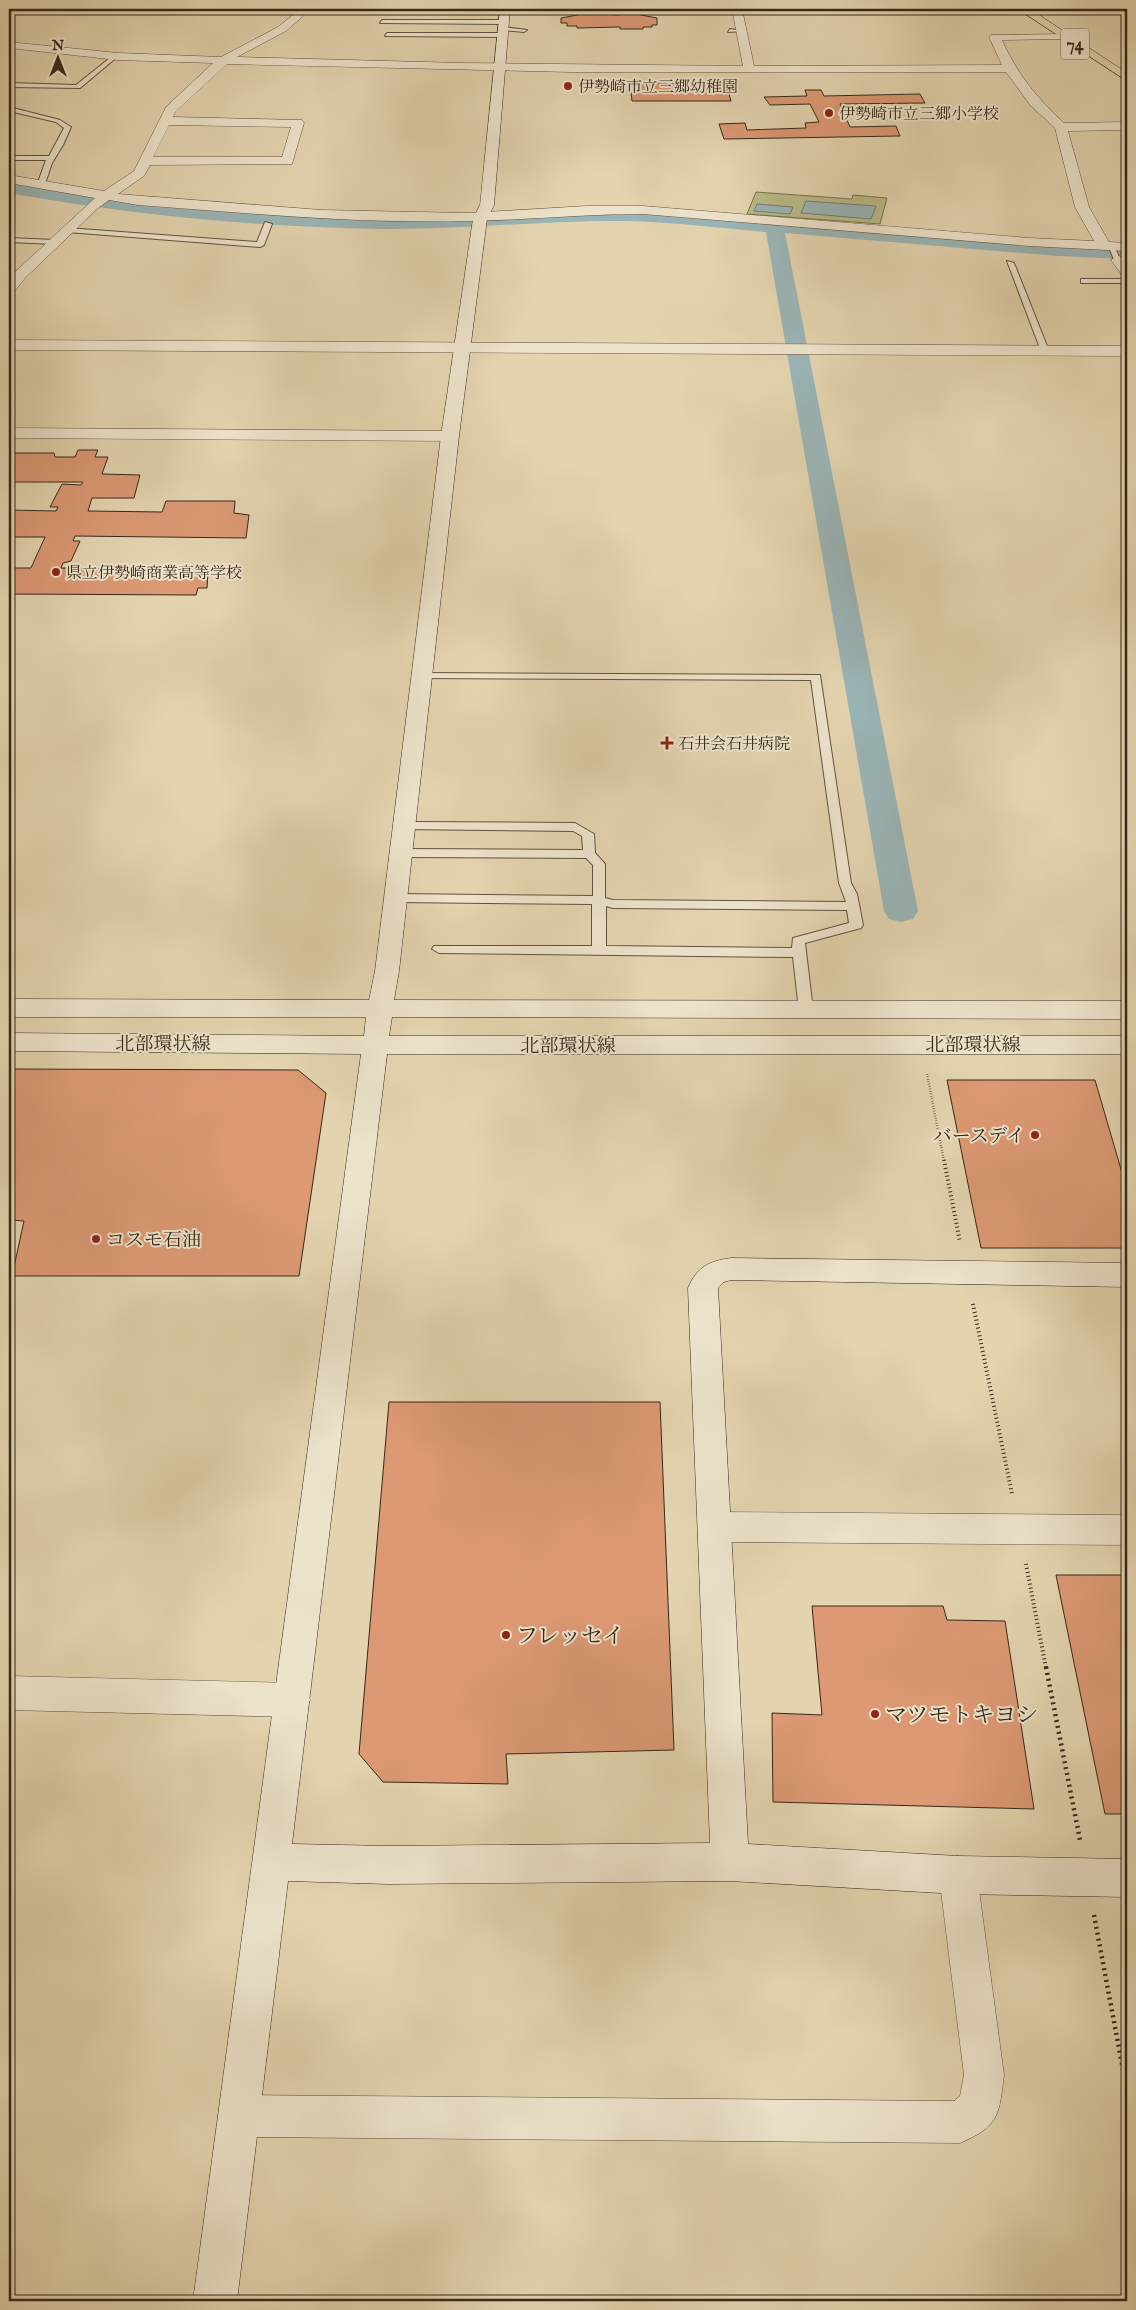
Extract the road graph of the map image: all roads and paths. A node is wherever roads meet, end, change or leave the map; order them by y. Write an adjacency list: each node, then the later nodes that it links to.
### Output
1 (252, 9): 5 (lane)
2 (505, 9): 7 (street)
3 (737, 9): 16 (street)
4 (1023, 9): 10 (main road, 74)
5 (303, 11): 13 (street)
6 (382, 22): 7 (lane)
7 (503, 29): 8 (lane); 9 (lane); 14 (street)
8 (524, 30)
9 (387, 35)
10 (1063, 36): 15 (street); 17 (main road, 74)
11 (9, 45): 12 (street)
12 (115, 56): 13 (street); 18 (lane)
13 (224, 60): 14 (street); 20 (street)
14 (500, 68): 16 (street); 29 (street)
15 (1009, 68): 16 (street); 22 (street)
16 (749, 69)
17 (1127, 78)
18 (9, 84)
19 (9, 109): 24 (lane)
20 (166, 121): 25 (street); 25 (street)
21 (1127, 126): 22 (street)
22 (1062, 127): 34 (street)
23 (9, 158): 24 (lane)
24 (51, 158): 27 (lane)
25 (145, 161): 28 (street)
26 (9, 179): 27 (street)
27 (41, 185): 28 (street)
28 (107, 197): 29 (street); 31 (street)
29 (481, 220): 34 (street); 41 (street)
30 (268, 224): 31 (lane)
31 (67, 230): 33 (street)
32 (9, 240): 33 (lane)
33 (55, 242): 39 (street)
34 (1115, 251): 36 (street)
35 (1010, 263): 42 (lane)
36 (1127, 272)
37 (1084, 281): 38 (lane)
38 (1127, 281)
39 (9, 289)
40 (9, 345): 41 (street)
41 (462, 348): 42 (street); 45 (street)
42 (1045, 351): 43 (street)
43 (1127, 352)
44 (9, 434): 45 (street)
45 (450, 436): 46 (street)
46 (421, 676): 47 (street); 52 (lane)
47 (404, 826): 48 (street); 49 (lane)
48 (400, 853): 49 (lane); 50 (street)
49 (589, 854): 51 (lane)
50 (396, 898): 51 (lane); 57 (street)
51 (599, 900): 52 (lane); 54 (lane)
52 (853, 906): 55 (lane)
53 (439, 949): 54 (lane)
54 (599, 950): 55 (lane)
55 (800, 953): 58 (lane)
56 (9, 1008): 57 (street, 北部環状線)
57 (380, 1009): 58 (street, 北部環状線); 63 (street)
58 (806, 1010): 59 (street, 北部環状線)
59 (1127, 1010)
60 (9, 1042): 63 (street, 北部環状線)
61 (921, 1044): 62 (street, 北部環状線); 63 (street, 北部環状線); 64 (path)
62 (1127, 1044)
63 (376, 1045): 70 (street)
64 (967, 1275): 65 (street); 66 (street); 67 (path)
65 (1127, 1275)
66 (715, 1528): 67 (street); 72 (street)
67 (1019, 1529): 68 (street); 74 (path)
68 (1127, 1530)
69 (9, 1693): 70 (street)
70 (292, 1700): 71 (street)
71 (271, 1862): 72 (street); 77 (street)
72 (730, 1862): 73 (street)
73 (958, 1876): 74 (street); 77 (street)
74 (1087, 1877): 75 (street); 76 (path)
75 (1127, 1878)
76 (1127, 2091)
77 (238, 2116): 78 (street)
78 (215, 2301)

